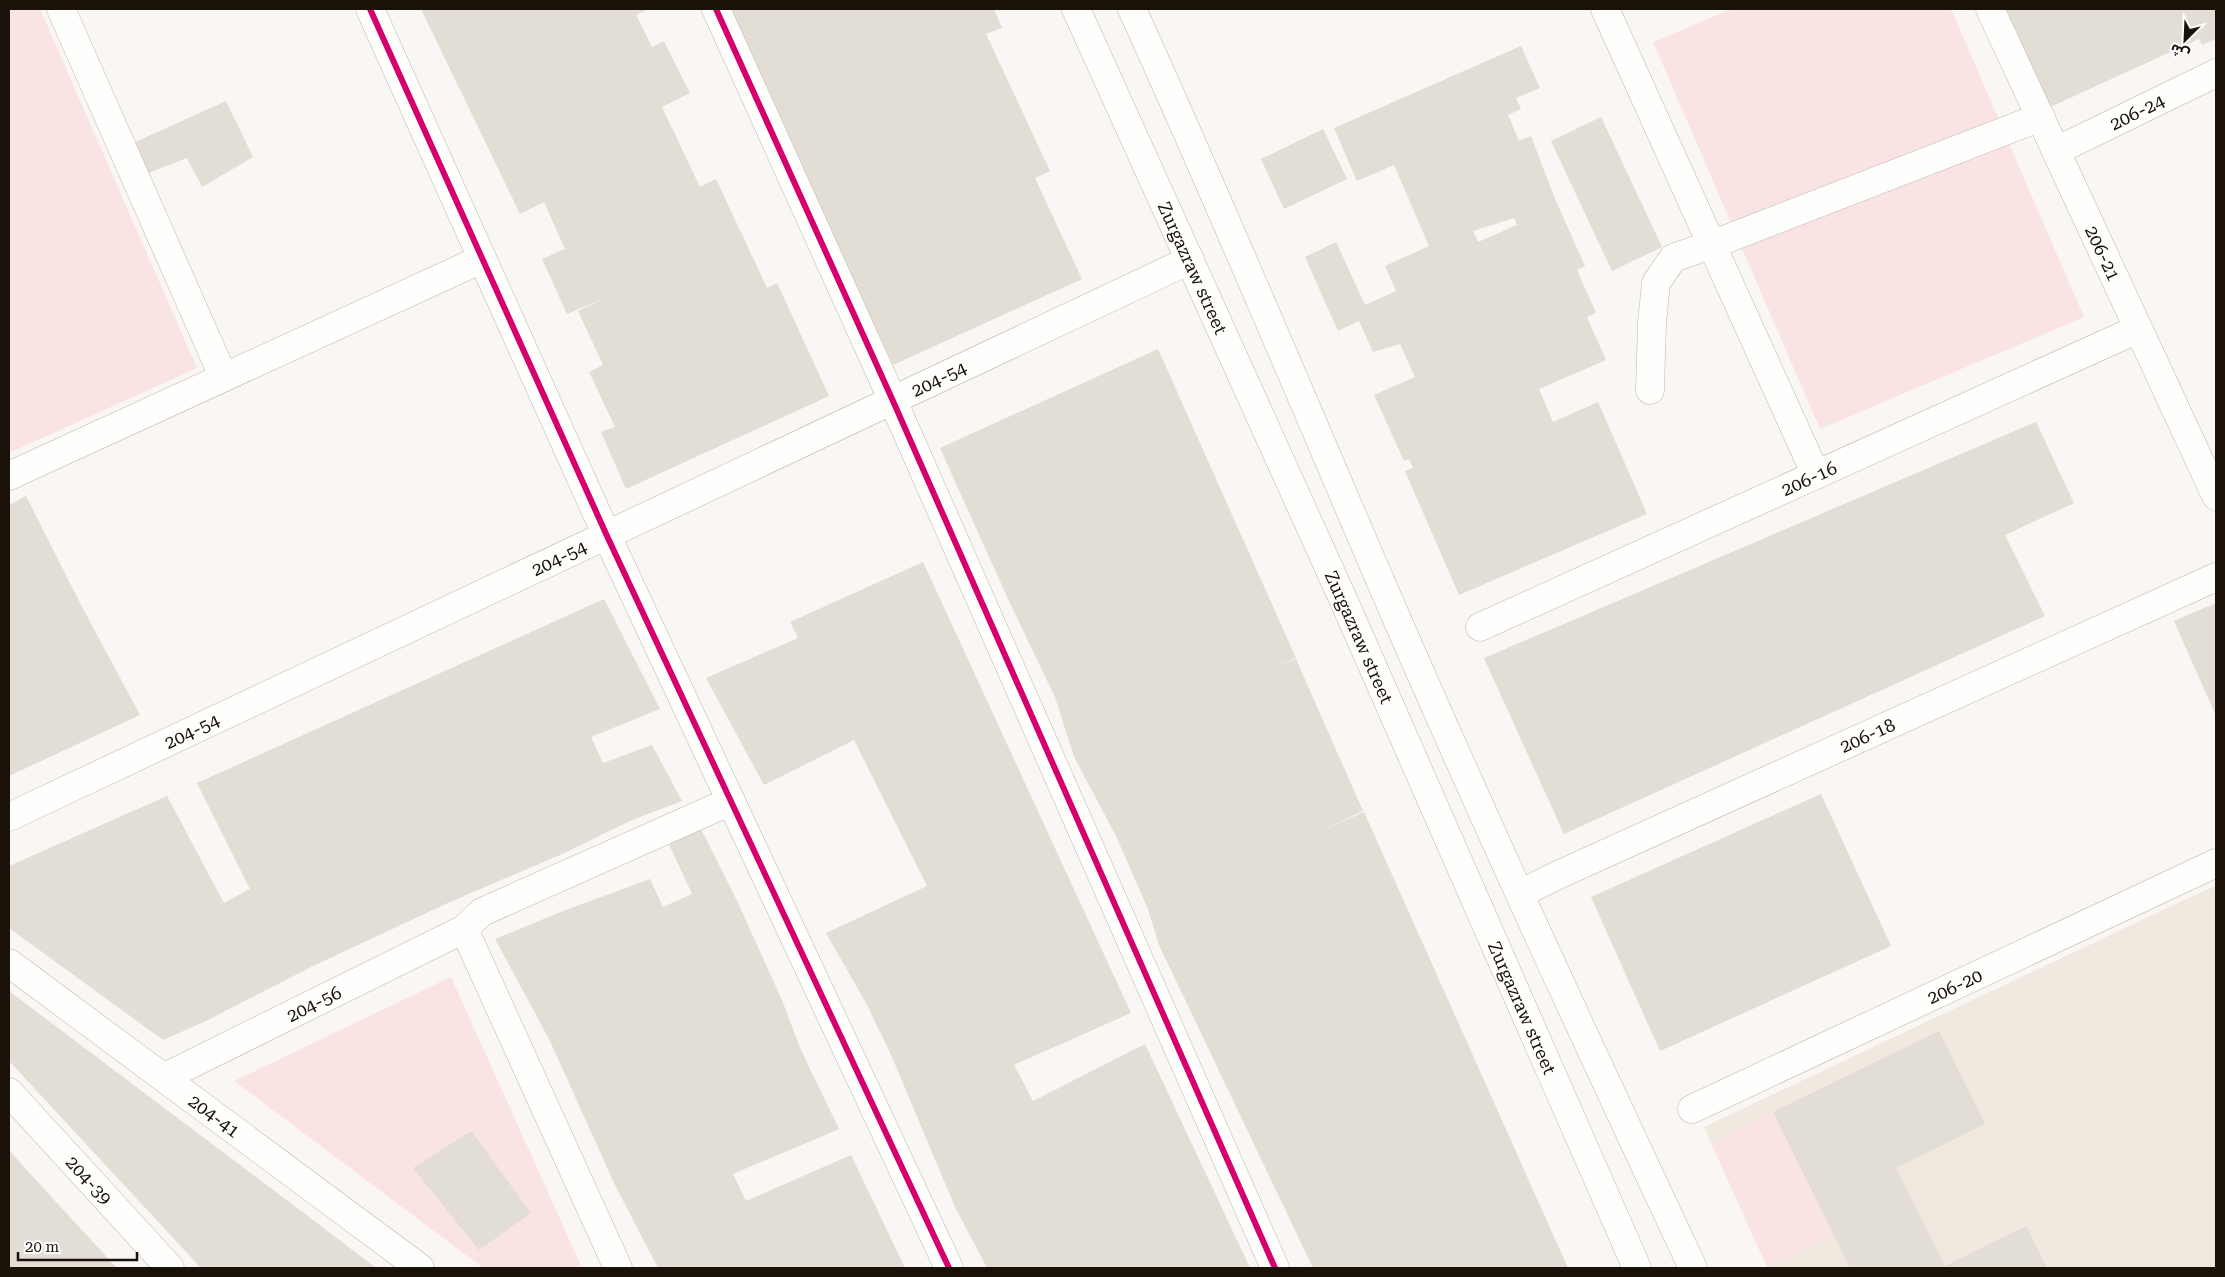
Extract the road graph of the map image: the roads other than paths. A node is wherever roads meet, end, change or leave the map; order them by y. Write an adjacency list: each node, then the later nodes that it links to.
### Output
1 (61, 9): 15 (street)
2 (370, 9): 12 (street)
3 (716, 9): 17 (street)
4 (1076, 9): 13 (street, Zurgazraw street)
5 (1132, 9): 23 (street)
6 (1990, 9): 9 (street, 206-21)
7 (1609, 10): 11 (street)
8 (2216, 73): 10 (street, 206-24)
9 (2041, 117): 10 (street, 206-21); 11 (street)
10 (2056, 151): 14 (street, 206-21)
11 (1711, 245): 16 (street); 18 (street)
12 (482, 259): 15 (street); 21 (street)
13 (1190, 260): 17 (street, 204-54); 24 (street, Zurgazraw street)
14 (2138, 329): 18 (street, 206-16); 20 (street, 206-21)
15 (223, 376): 19 (street)
16 (1650, 390)
17 (893, 401): 21 (street, 204-54); 39 (street)
18 (1816, 475): 25 (street, 206-16)
19 (9, 476)
20 (2216, 496)
21 (607, 536): 26 (street); 27 (street, 204-54)
22 (2216, 577): 29 (street, 206-18)
23 (1384, 590): 24 (street); 29 (street)
24 (1347, 608): 40 (street, Zurgazraw street)
25 (1480, 628)
26 (731, 800): 30 (street, 204-56); 38 (street)
27 (9, 817)
28 (2216, 863): 34 (street, 206-20)
29 (1520, 894): 41 (street)
30 (464, 929): 32 (street, 204-56); 37 (street)
31 (9, 963): 32 (street, 204-41)
32 (165, 1077): 36 (street, 204-41)
33 (9, 1092): 35 (street, 204-39)
34 (1692, 1110)
35 (170, 1268)
36 (420, 1268)
37 (618, 1268)
38 (949, 1268)
39 (1275, 1268)
40 (1637, 1268)
41 (1692, 1268)

